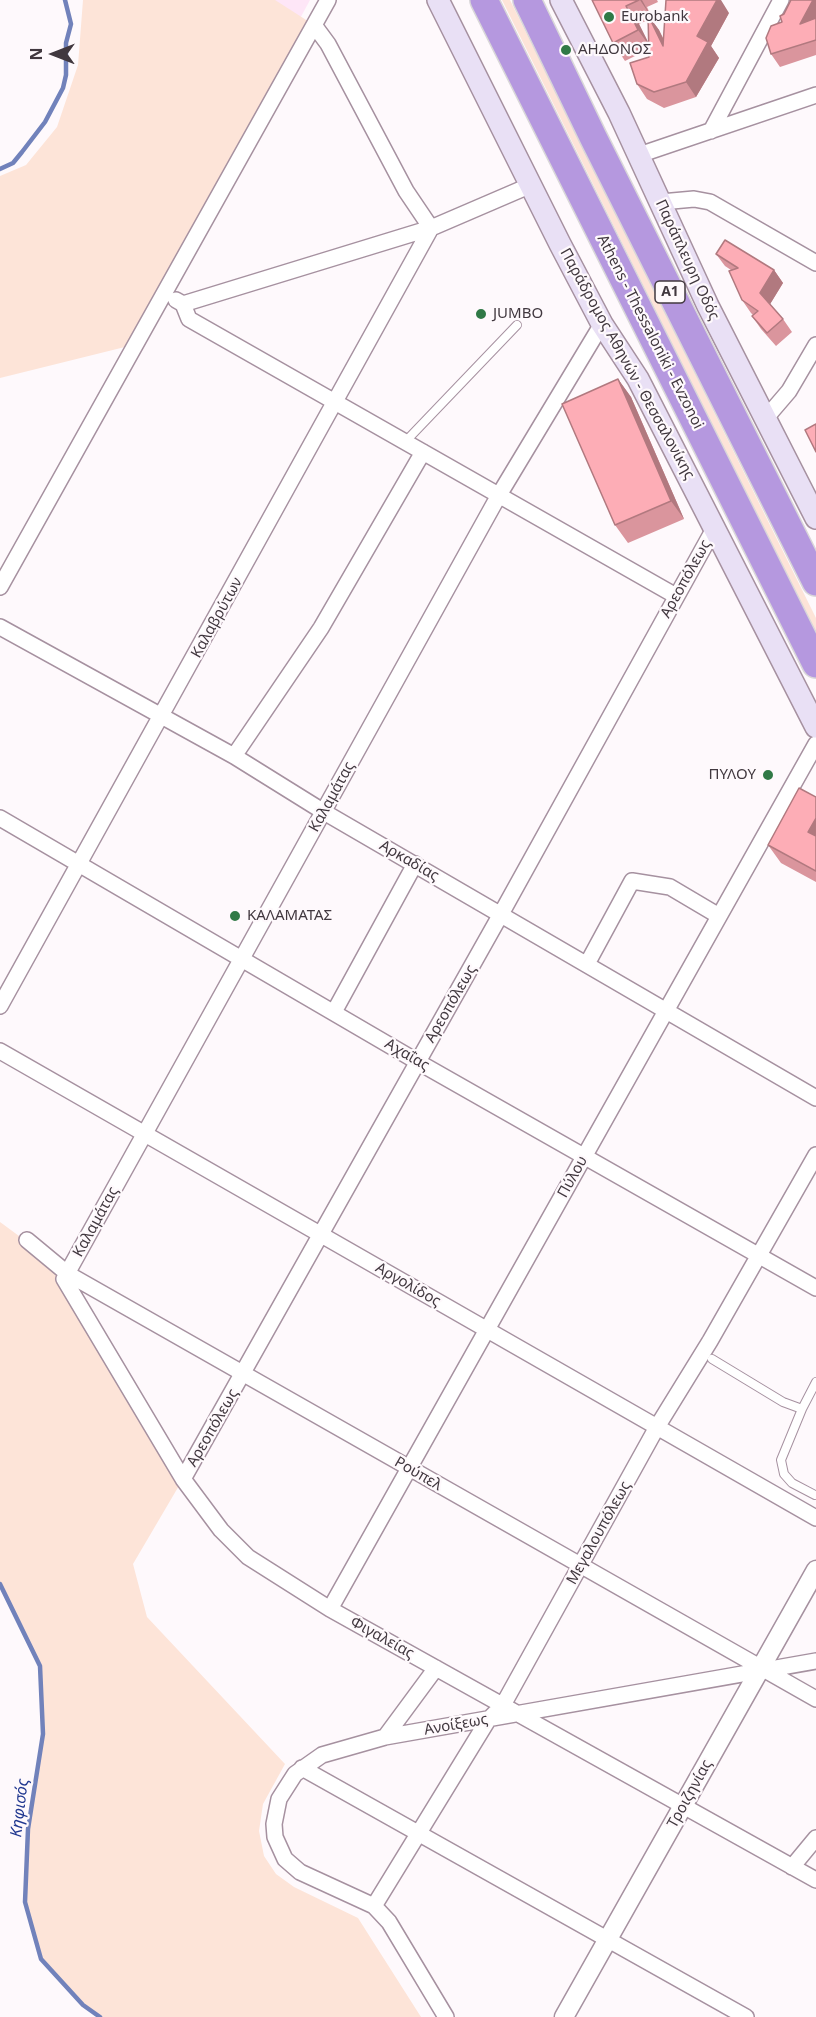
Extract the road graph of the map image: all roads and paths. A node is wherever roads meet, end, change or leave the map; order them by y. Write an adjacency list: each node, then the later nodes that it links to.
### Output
1 (328, 0): 7 (street)
2 (438, 0): 11 (main road, Παράδρομος Αθηνών - Θεσσαλονίκης)
3 (484, 0): 31 (highway, Athens - Thessaloniki - Evzonoi / Α1)
4 (527, 0): 27 (highway, Α1)
5 (561, 0): 10 (main road, Παράπλευρη Οδός)
6 (781, 0): 9 (street)
7 (314, 25): 13 (street); 15 (street)
8 (816, 95): 9 (street)
9 (711, 131): 10 (street)
10 (639, 155): 12 (main road, Παράπλευρη Οδός)
11 (531, 185): 13 (street); 17 (main road, Παράδρομος Αθηνών - Θεσσαλονίκης)
12 (662, 202): 14 (street); 21 (main road, Παράπλευρη Οδός)
13 (431, 228): 16 (street); 20 (street, Καλαβρύτων)
14 (816, 263)
15 (166, 293): 16 (street); 28 (street)
16 (183, 304): 20 (street)
17 (602, 324): 24 (street, Καλαμάτας); 26 (main road, Παράδρομος Αθηνών - Θεσσαλονίκης)
18 (517, 325): 22 (lane)
19 (816, 345): 21 (street)
20 (336, 402): 22 (street); 32 (street, Καλαβρύτων)
21 (765, 419): 25 (main road, Παράπλευρη Οδός)
22 (405, 442): 23 (street)
23 (423, 452): 24 (street); 35 (street)
24 (499, 495): 29 (street); 36 (street, Καλαμάτας)
25 (816, 518)
26 (716, 527): 29 (street, Αρεοπόλεως); 33 (main road, Παράδρομος Αθηνών - Θεσσαλονίκης)
27 (816, 582)
28 (0, 587)
29 (676, 596): 40 (street, Αρεοπόλεως)
30 (0, 627): 32 (street, Αρκαδίας)
31 (816, 664)
32 (162, 717): 35 (street, Αρκαδίας); 39 (street, Καλαβρύτων)
33 (816, 727)
34 (816, 744): 41 (street, Πύλου)
35 (234, 756): 36 (street, Αρκαδίας)
36 (324, 812): 38 (street, Αρκαδίας); 42 (street, Καλαμάτας)
37 (0, 818): 39 (street, Αχαΐας)
38 (415, 864): 40 (street, Αρκαδίας); 45 (street)
39 (79, 866): 42 (street, Αχαΐας); 44 (street, Καλαβρύτων)
40 (501, 914): 43 (street, Αρκαδίας); 48 (street, Αρεοπόλεως)
41 (719, 916): 43 (street); 46 (street, Πύλου)
42 (243, 959): 45 (street, Αχαΐας); 50 (street, Καλαμάτας)
43 (587, 964): 46 (street, Αρκαδίας)
44 (0, 1006)
45 (334, 1012): 48 (street, Αχαΐας)
46 (665, 1012): 49 (street, Αρκαδίας); 52 (street, Πύλου)
47 (0, 1051): 50 (street, Αργολίδος)
48 (418, 1062): 52 (street, Αχαΐας); 53 (street, Αρεοπόλεως)
49 (816, 1098)
50 (145, 1134): 53 (street, Αργολίδος); 56 (street, Καλαμάτας)
51 (816, 1155): 55 (street, Μεγαλουπόλεως)
52 (584, 1158): 55 (street, Αχαΐας); 58 (street, Πύλου)
53 (322, 1235): 58 (street, Αργολίδος); 60 (street, Αρεοπόλεως)
54 (27, 1240): 56 (street, Ρούπελ)
55 (759, 1256): 57 (street, Αχαΐας); 63 (street, Μεγαλουπόλεως)
56 (68, 1274): 60 (street, Ρούπελ); 65 (street, Φιγαλείας)
57 (816, 1288)
58 (487, 1330): 63 (street, Αργολίδος); 64 (street, Πύλου)
59 (712, 1359): 62 (lane)
60 (243, 1375): 64 (street, Ρούπελ); 65 (street, Αρεοπόλεως)
61 (816, 1382): 62 (lane)
62 (802, 1408): 66 (lane)
63 (657, 1427): 67 (street, Αργολίδος); 68 (street, Μεγαλουπόλεως)
64 (409, 1469): 68 (street, Ρούπελ); 70 (street, Πύλου)
65 (183, 1479): 70 (street, Φιγαλείας)
66 (815, 1495)
67 (816, 1518)
68 (581, 1566): 73 (street, Ρούπελ); 75 (street, Μεγαλουπόλεως)
69 (816, 1570): 73 (street, Τροιζηνίας)
70 (330, 1609): 72 (street, Φιγαλείας)
71 (816, 1661): 73 (street, Ανοίξεως)
72 (436, 1668): 75 (street, Φιγαλείας); 78 (street)
73 (760, 1670): 74 (street, Ρούπελ); 76 (street, Ανοίξεως); 80 (street, Τροιζηνίας)
74 (816, 1699)
75 (503, 1705): 76 (street, Φιγαλείας); 77 (street, Μεγαλουπόλεως)
76 (519, 1713): 77 (street, Ανοίξεως); 80 (street, Φιγαλείας)
77 (488, 1720): 78 (street, Ανοίξεως); 81 (street, Μεγαλουπόλεως)
78 (385, 1737): 79 (street, Ανοίξεως)
79 (302, 1768): 81 (street); 85 (street, Ανοίξεως)
80 (683, 1807): 83 (street, Φιγαλείας); 86 (street, Τροιζηνίας)
81 (421, 1833): 85 (street, Μεγαλουπόλεως); 86 (street)
82 (816, 1838): 83 (street)
83 (792, 1867): 84 (street, Φιγαλείας)
84 (816, 1880)
85 (374, 1906): 87 (street)
86 (608, 1940): 88 (street, Τροιζηνίας); 89 (street)
87 (446, 2017)
88 (564, 2017)
89 (747, 2017)

